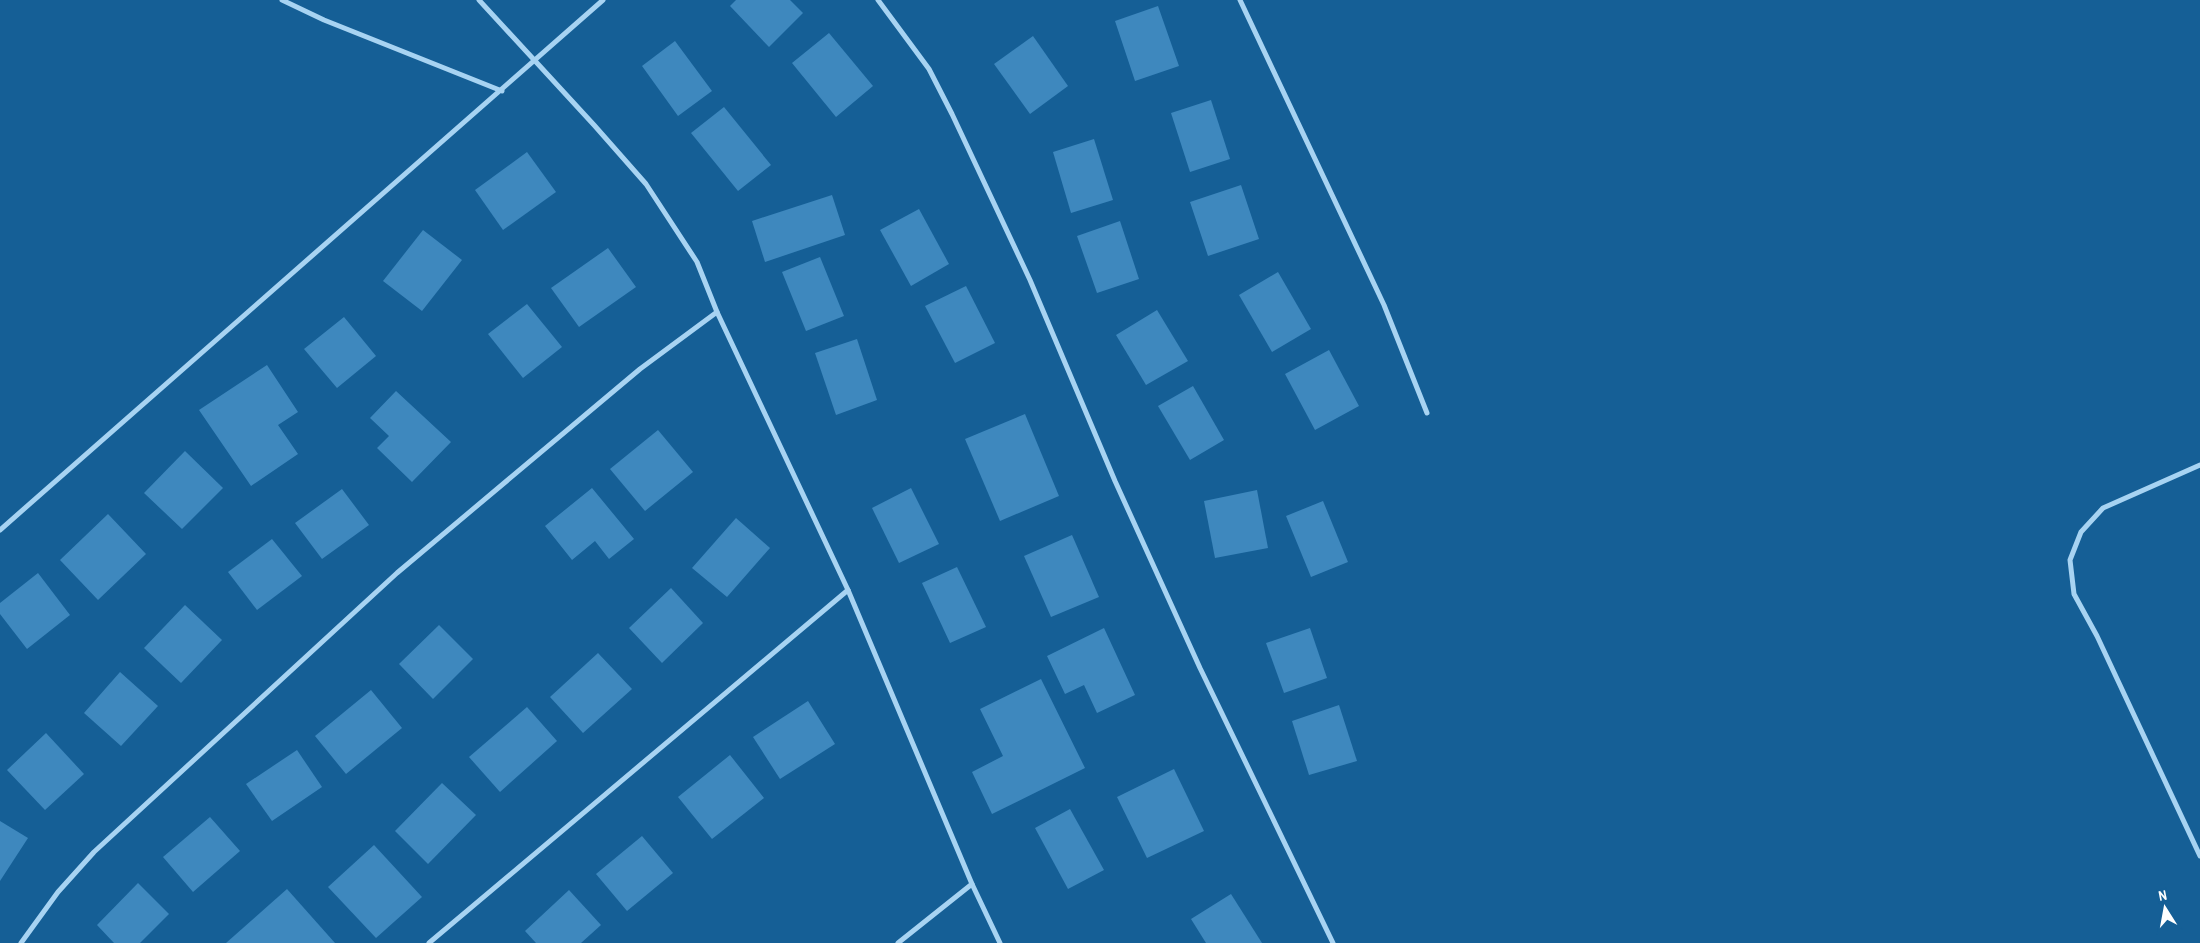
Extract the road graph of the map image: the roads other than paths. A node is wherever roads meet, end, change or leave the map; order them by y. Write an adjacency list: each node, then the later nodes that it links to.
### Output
1 (282, 0): 7 (street)
2 (479, 0): 6 (street)
3 (604, 0): 6 (street)
4 (878, 0): 19 (street)
5 (1240, 0): 9 (street)
6 (534, 60): 7 (street); 8 (street)
7 (502, 91): 11 (street)
8 (717, 312): 12 (street); 15 (street)
9 (1427, 413)
10 (2200, 464): 13 (street)
11 (0, 530)
12 (848, 590): 14 (street); 16 (street)
13 (2200, 856)
14 (972, 884): 17 (street); 18 (street)
15 (21, 943)
16 (429, 943)
17 (898, 943)
18 (1000, 943)
19 (1333, 943)

